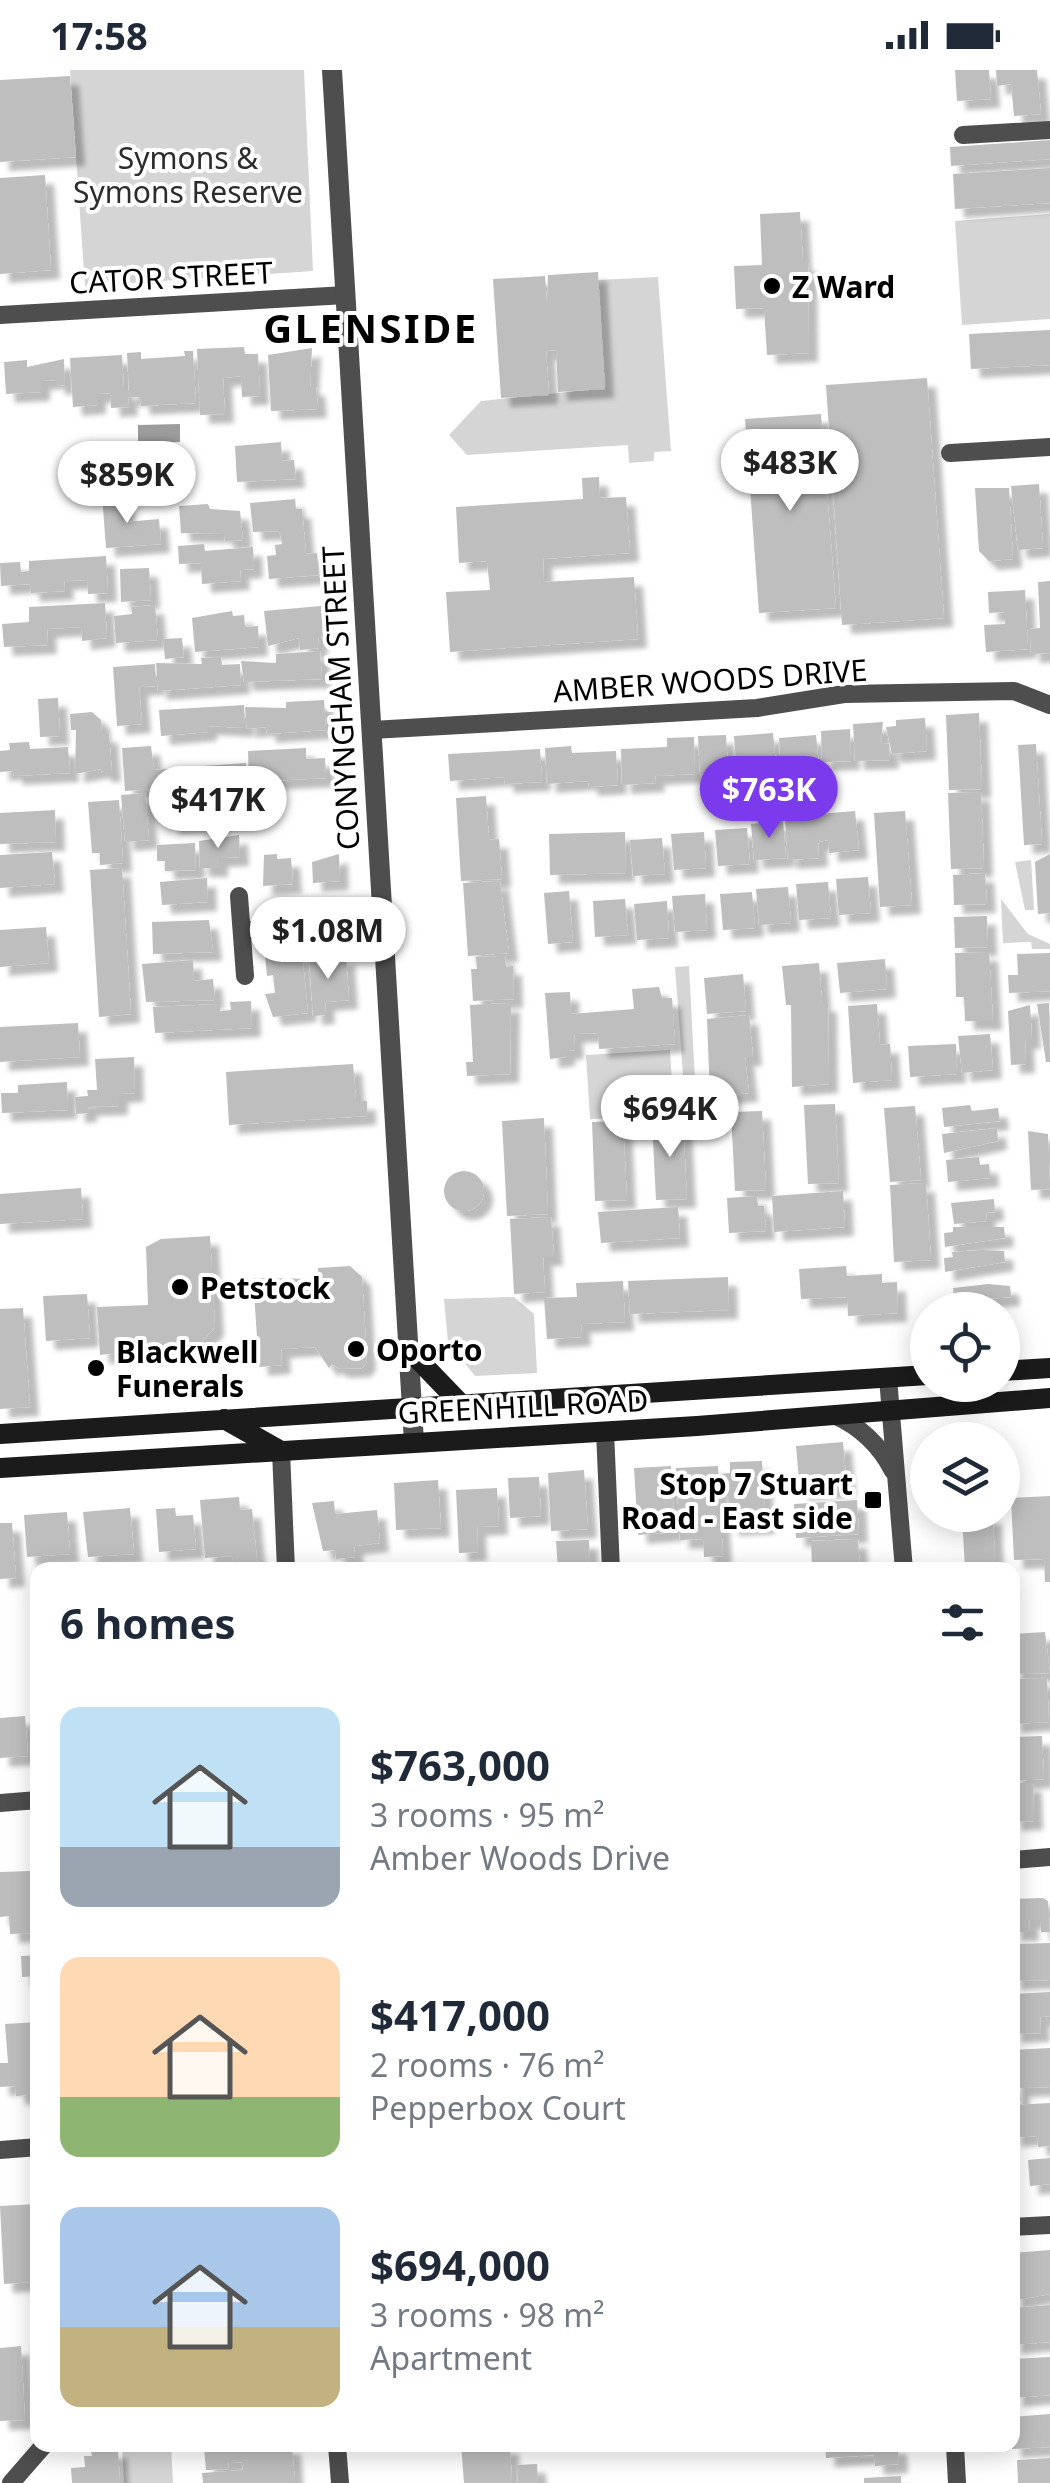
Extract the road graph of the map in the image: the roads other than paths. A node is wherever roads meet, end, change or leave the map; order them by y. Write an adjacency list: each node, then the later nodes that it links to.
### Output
1 (332, 70): 4 (street, CONYNGHAM STREET)
2 (1050, 130): 3 (street)
3 (963, 135)
4 (346, 295): 5 (street, CATOR STREET); 9 (street, CONYNGHAM STREET)
5 (0, 314)
6 (1050, 446): 7 (street)
7 (950, 453)
8 (1050, 705): 9 (street, AMBER WOODS DRIVE)
9 (372, 730): 11 (street, CONYNGHAM STREET)
10 (239, 896): 12 (street)
11 (383, 921): 12 (street); 14 (street, CONYNGHAM STREET)
12 (242, 930): 13 (street)
13 (244, 976)
14 (409, 1350): 20 (main road); 21 (street, CONYNGHAM STREET)
15 (1050, 1368): 16 (main road)
16 (1020, 1370)
17 (910, 1376): 18 (main road, GREENHILL ROAD)
18 (888, 1378): 20 (main road, GREENHILL ROAD); 22 (street)
19 (1050, 1398): 22 (main road, GREENHILL ROAD)
20 (460, 1403): 21 (main road, GREENHILL ROAD)
21 (412, 1405): 24 (main road, GREENHILL ROAD); 27 (street, CONYNGHAM STREET)
22 (890, 1408): 23 (main road, GREENHILL ROAD); 30 (street)
23 (830, 1414): 25 (main road, GREENHILL ROAD); 30 (street)
24 (222, 1418): 26 (main road, GREENHILL ROAD); 28 (main road)
25 (605, 1431): 27 (main road, GREENHILL ROAD); 32 (street)
26 (0, 1434)
27 (414, 1442): 28 (main road, GREENHILL ROAD)
28 (281, 1451): 29 (main road, GREENHILL ROAD); 31 (street)
29 (0, 1468)
30 (896, 1476): 33 (street)
31 (286, 1562)
32 (611, 1562)
33 (903, 1562)
34 (30, 1801): 35 (street)
35 (0, 1803)
36 (1050, 1857): 37 (street)
37 (1020, 1859)
38 (30, 2148): 39 (street)
39 (0, 2150)
40 (1050, 2224): 41 (street)
41 (1020, 2226)
42 (38, 2452): 45 (street)
43 (338, 2452): 46 (street)
44 (955, 2452): 47 (street)
45 (10, 2483)
46 (340, 2483)
47 (957, 2483)

